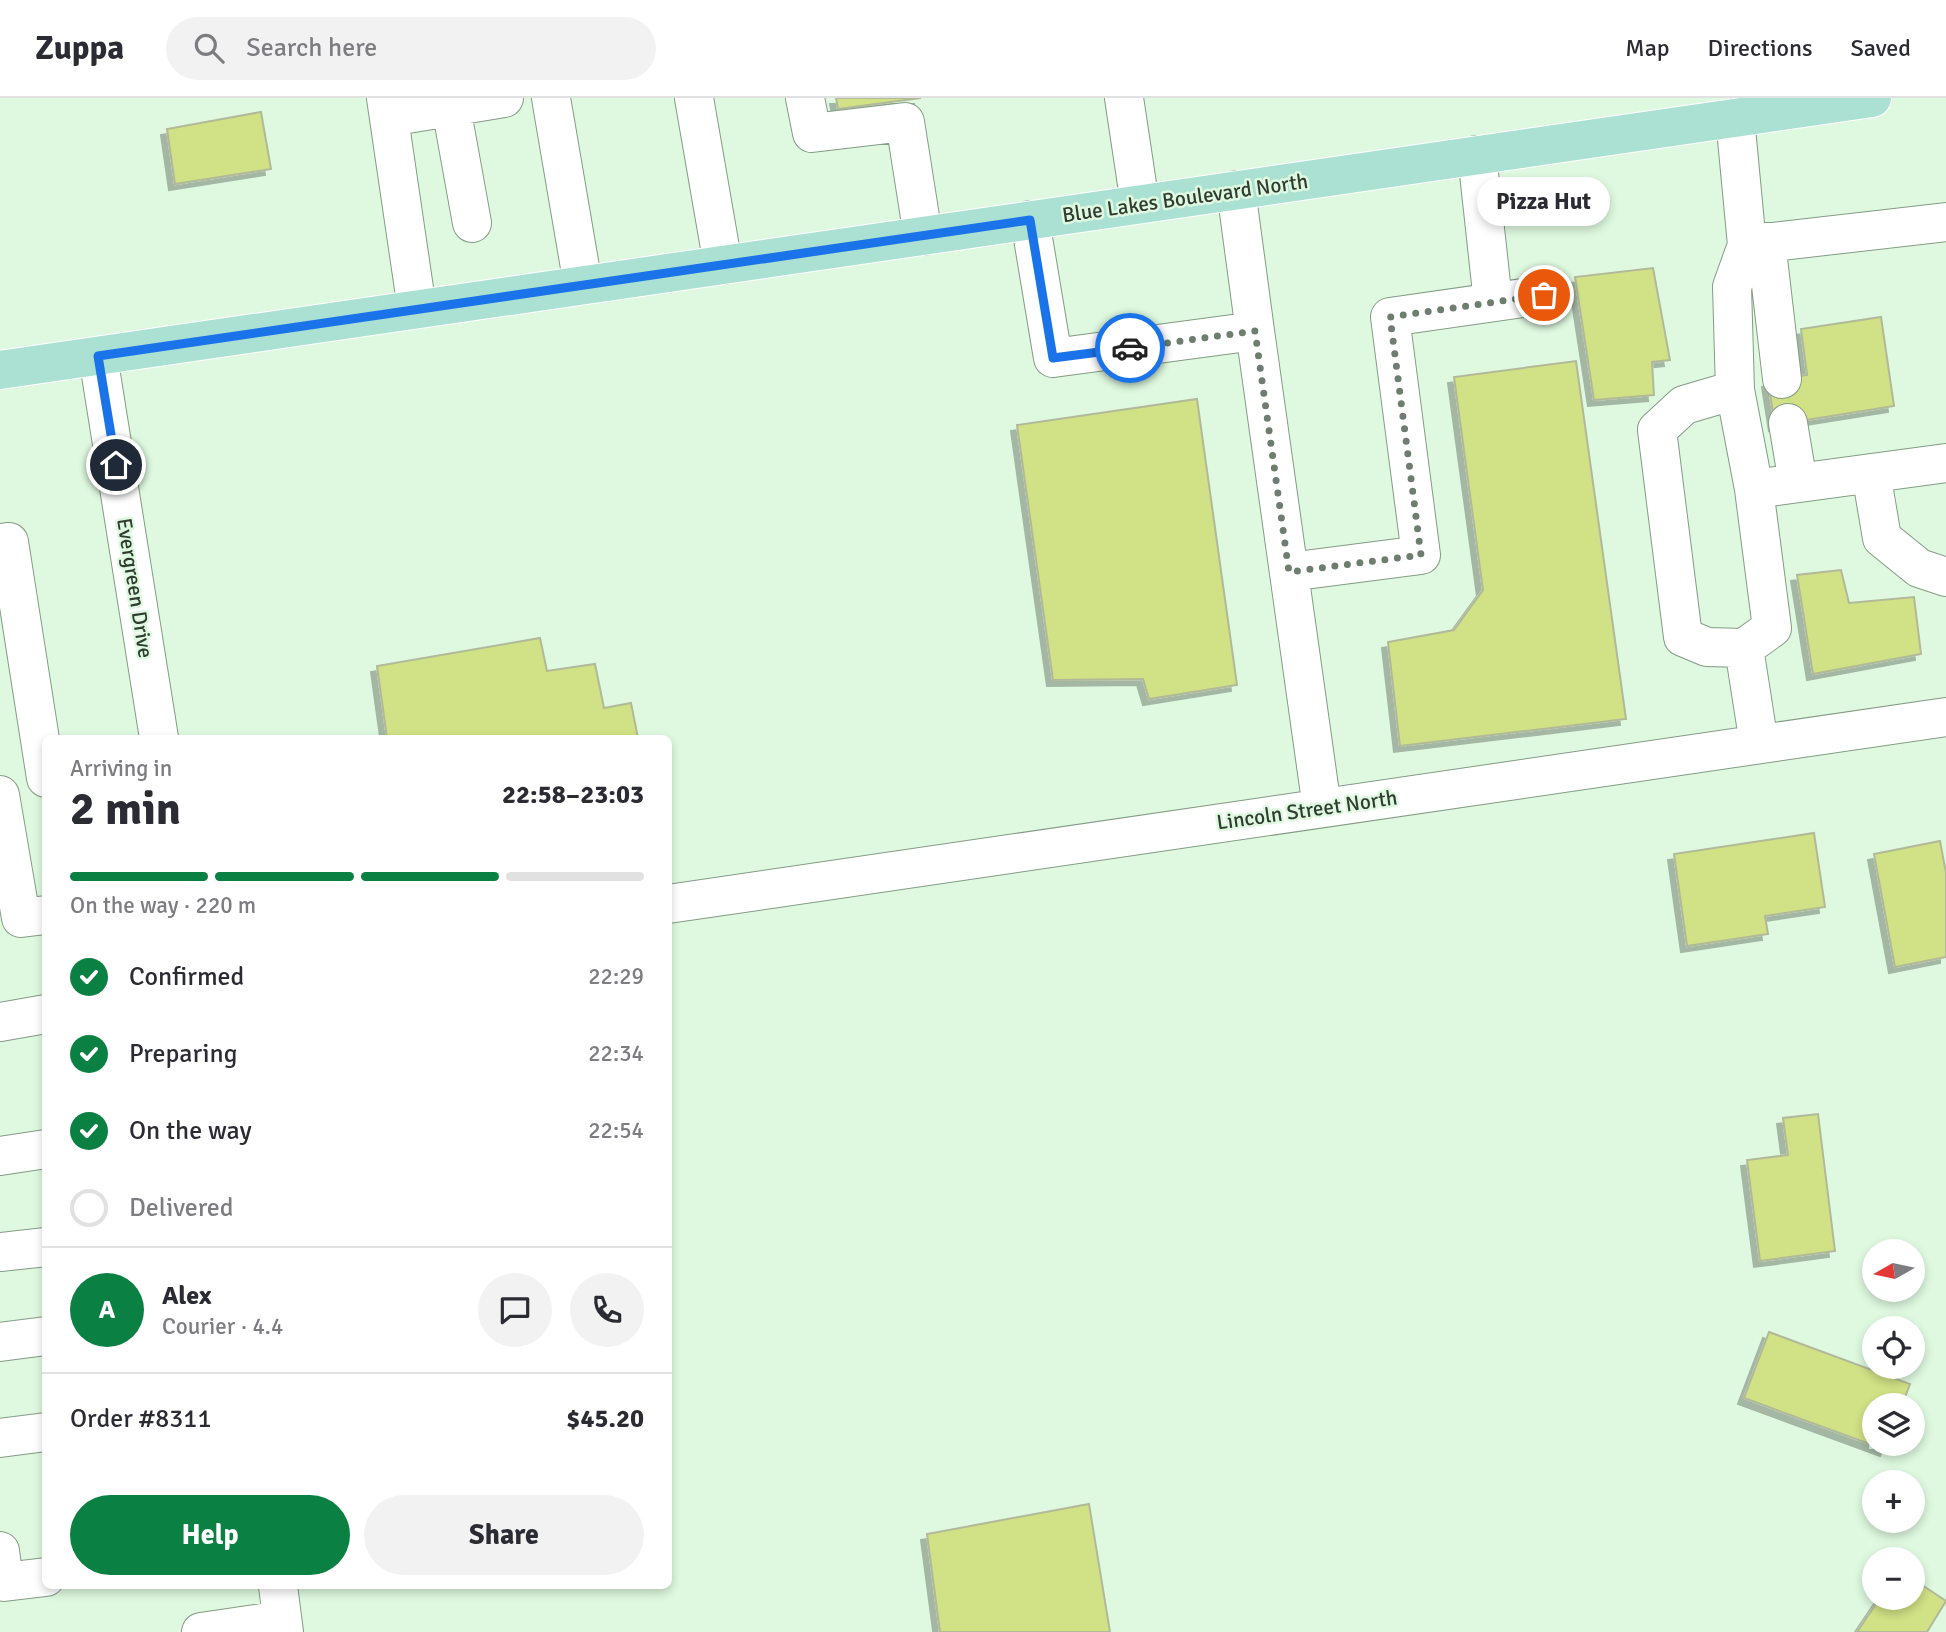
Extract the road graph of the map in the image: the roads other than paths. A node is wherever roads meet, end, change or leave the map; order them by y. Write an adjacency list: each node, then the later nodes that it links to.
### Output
1 (504, 98): 8 (street)
2 (551, 98): 19 (street)
3 (694, 98): 18 (street)
4 (805, 98): 16 (street)
5 (1124, 98): 12 (street)
6 (1872, 98): 9 (main road, Blue Lakes Boulevard North)
7 (387, 107): 8 (street); 22 (street)
8 (451, 107): 15 (street)
9 (1735, 118): 10 (main road, Blue Lakes Boulevard North); 17 (street)
10 (1477, 155): 11 (main road, Blue Lakes Boulevard North); 21 (street)
11 (1236, 190): 12 (main road, Blue Lakes Boulevard North); 23 (street)
12 (1140, 204): 13 (main road, Blue Lakes Boulevard North)
13 (1030, 220): 16 (main road, Blue Lakes Boulevard North); 23 (street)
14 (1946, 222): 17 (street)
15 (472, 223)
16 (923, 236): 18 (main road, Blue Lakes Boulevard North)
17 (1757, 244): 26 (street); 27 (street)
18 (723, 265): 19 (main road, Blue Lakes Boulevard North)
19 (583, 285): 22 (main road, Blue Lakes Boulevard North)
20 (1544, 295): 21 (street)
21 (1493, 302): 34 (street)
22 (417, 309): 24 (main road, Blue Lakes Boulevard North)
23 (1255, 331): 34 (street)
24 (98, 356): 25 (main road, Blue Lakes Boulevard North); 38 (street, Evergreen Drive)
25 (0, 370)
26 (1782, 379)
27 (1735, 390): 32 (street); 36 (street)
28 (1787, 423): 31 (street)
29 (1946, 463): 30 (street)
30 (1871, 473): 31 (street); 35 (street)
31 (1798, 483): 32 (street)
32 (1754, 489): 36 (street)
33 (0, 544): 40 (street)
34 (1289, 572): 42 (street)
35 (1946, 577)
36 (1744, 649): 39 (street)
37 (1946, 717): 39 (street, Lincoln Street North)
38 (159, 735)
39 (1759, 744): 42 (street, Lincoln Street North)
40 (42, 752)
41 (0, 794): 44 (street)
42 (1322, 808): 43 (street, Lincoln Street North)
43 (672, 903)
44 (42, 915)
45 (42, 1015): 46 (street)
46 (0, 1022)
47 (42, 1150): 48 (street)
48 (0, 1156)
49 (42, 1247): 50 (street)
50 (0, 1252)
51 (42, 1337): 52 (street)
52 (0, 1342)
53 (42, 1433): 54 (street)
54 (0, 1438)
55 (0, 1550): 56 (street)
56 (42, 1577)
57 (281, 1612): 58 (street)
58 (201, 1632)

